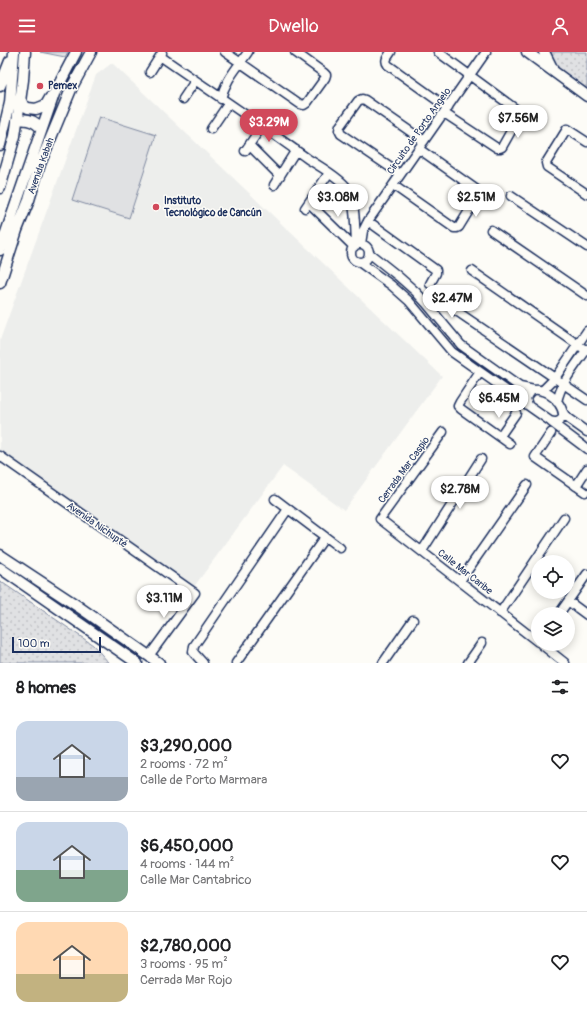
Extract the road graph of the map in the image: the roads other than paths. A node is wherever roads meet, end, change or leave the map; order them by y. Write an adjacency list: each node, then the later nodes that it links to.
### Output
1 (14, 52): 20 (main road); 33 (main road)
2 (25, 52): 23 (main road)
3 (76, 52): 15 (main road, Avenida Kabah)
4 (225, 52): 14 (street)
5 (248, 52): 14 (street)
6 (295, 52): 14 (street)
7 (391, 52): 26 (street)
8 (438, 52): 18 (street)
9 (486, 52): 18 (street, Circuito de Porto Angelo)
10 (527, 52): 16 (main road)
11 (544, 52): 16 (main road)
12 (90, 54): 15 (main road); 46 (main road, Avenida Kabah)
13 (161, 54): 17 (street); 19 (street)
14 (241, 63): 25 (street)
15 (66, 70): 21 (main road, Avenida Kabah)
16 (553, 71): 22 (main road)
17 (150, 72)
18 (471, 75): 26 (street, Circuito de Porto Angelo); 26 (street)
19 (196, 80): 24 (street); 25 (street)
20 (0, 86)
21 (54, 94): 23 (main road); 29 (main road, Avenida Kabah)
22 (587, 96)
23 (20, 98): 27 (main road)
24 (183, 99)
25 (225, 101): 28 (street); 30 (street)
26 (446, 110): 31 (street, Circuito de Porto Angelo)
27 (17, 120): 29 (main road); 41 (main road)
28 (262, 126): 35 (street); 38 (street)
29 (41, 128): 44 (main road, Avenida Kabah)
30 (211, 129)
31 (424, 141): 34 (street, Circuito de Porto Angelo); 37 (street)
32 (587, 142): 42 (street)
33 (0, 145)
34 (419, 148): 37 (street, Circuito de Porto Angelo); 40 (street)
35 (296, 150): 36 (street); 38 (street)
36 (329, 174): 48 (street); 48 (street)
37 (400, 174): 40 (street, Circuito de Porto Angelo)
38 (280, 176): 39 (street)
39 (274, 185)
40 (393, 185): 45 (street, Circuito de Porto Angelo)
41 (0, 188)
42 (587, 194)
43 (511, 196): 49 (street)
44 (15, 204): 46 (main road); 50 (main road, Avenida Kabah)
45 (368, 221): 48 (street, Circuito de Porto Angelo); 56 (street)
46 (17, 230): 55 (main road, Avenida Kabah)
47 (491, 230): 58 (street)
48 (357, 246): 51 (street); 52 (street)
49 (587, 247)
50 (0, 250)
51 (369, 253): 52 (street); 54 (street)
52 (359, 262): 57 (street)
53 (472, 271): 61 (street)
54 (398, 276): 57 (street); 66 (street)
55 (0, 283)
56 (430, 284)
57 (391, 285): 63 (street)
58 (587, 296)
59 (455, 310): 64 (street)
60 (587, 331): 61 (street)
61 (578, 344): 62 (street); 64 (street)
62 (587, 350): 65 (street)
63 (480, 372): 69 (street); 76 (street)
64 (555, 378): 65 (street); 66 (street)
65 (563, 384): 67 (street); 68 (street)
66 (538, 390): 68 (street); 69 (street)
67 (587, 400)
68 (557, 402): 70 (street)
69 (528, 405): 72 (street)
70 (563, 412): 72 (street); 74 (street)
71 (516, 413): 76 (street)
72 (550, 421): 78 (street)
73 (443, 432): 88 (street, Cerrada Mar Caspio)
74 (587, 432)
75 (551, 433): 83 (street)
76 (500, 436): 77 (street)
77 (510, 444)
78 (587, 449)
79 (0, 456): 104 (street, Avenida Nichupté)
80 (481, 459): 91 (street)
81 (587, 469): 83 (street)
82 (528, 486): 95 (street)
83 (576, 486): 84 (street)
84 (585, 492)
85 (275, 499): 86 (street)
86 (288, 509): 89 (street); 108 (street)
87 (564, 518): 98 (street)
88 (380, 519): 91 (street, Calle Mar Caribe)
89 (325, 537): 90 (street); 109 (street)
90 (340, 548)
91 (422, 552): 95 (street, Calle Mar Caribe)
92 (0, 555): 104 (main road)
93 (0, 568): 106 (main road)
94 (587, 574): 96 (street)
95 (460, 581): 98 (street, Calle Mar Caribe)
96 (568, 601): 97 (street); 99 (street)
97 (564, 607)
98 (500, 612): 101 (street, Calle Mar Caribe)
99 (587, 615)
100 (414, 620): 110 (street)
101 (531, 636)
102 (482, 643): 111 (street)
103 (550, 651): 105 (street)
104 (149, 656): 107 (main road)
105 (563, 662)
106 (137, 663)
107 (159, 663)
108 (204, 663)
109 (236, 663)
110 (383, 663)
111 (468, 663)

